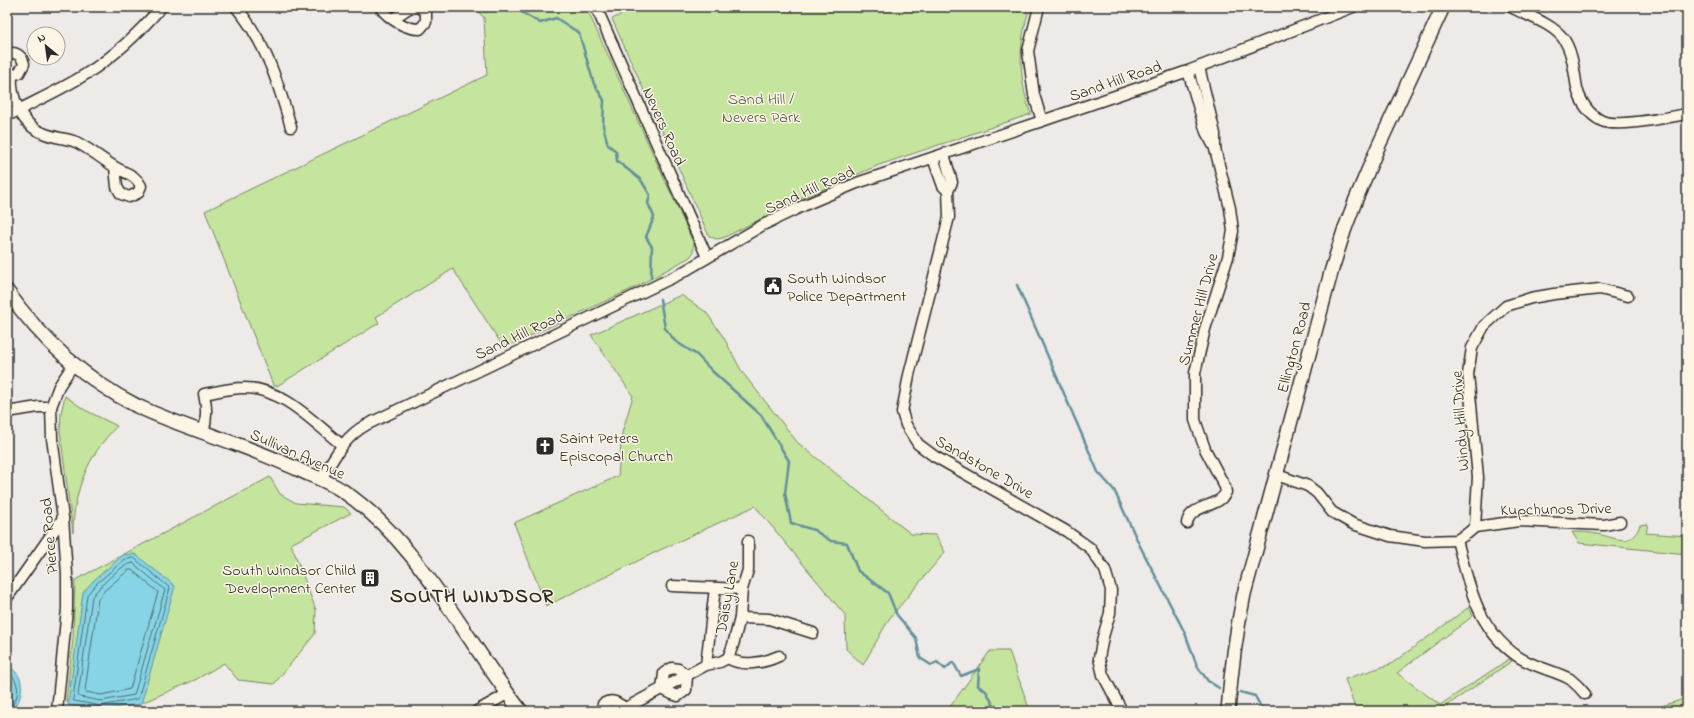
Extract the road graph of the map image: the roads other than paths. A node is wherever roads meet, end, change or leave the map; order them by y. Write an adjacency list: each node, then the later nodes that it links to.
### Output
1 (161, 7): 14 (street)
2 (236, 7): 18 (street)
3 (380, 7): 9 (street)
4 (596, 7): 24 (street, Nevers Road)
5 (1039, 7): 17 (street)
6 (1353, 7): 11 (street, Sand Hill Road)
7 (1443, 7): 32 (main road, Ellington Road)
8 (1511, 7): 15 (street)
9 (393, 19)
10 (7, 54): 13 (street)
11 (1199, 67): 12 (street, Sand Hill Road); 19 (street, Summer Hill Drive)
12 (1188, 71): 17 (street, Sand Hill Road); 19 (street, Summer Hill Drive)
13 (9, 74): 14 (street)
14 (19, 109): 16 (street); 22 (street)
15 (1687, 114)
16 (7, 116)
17 (1042, 121): 20 (street, Sand Hill Road)
18 (291, 127)
19 (1215, 149): 36 (street, Summer Hill Drive)
20 (944, 154): 21 (street, Sand Hill Road); 23 (street, Sandstone Drive)
21 (933, 158): 23 (street, Sandstone Drive); 24 (street, Sand Hill Road)
22 (115, 167)
23 (948, 191): 59 (street, Sandstone Drive)
24 (707, 257): 31 (street, Sand Hill Road)
25 (7, 291): 27 (main road, Sullivan Avenue)
26 (1628, 296): 37 (street, Windy Hill Drive)
27 (73, 365): 28 (street, Pierce Road); 30 (main road, Sullivan Avenue)
28 (51, 407): 29 (street); 34 (street, Pierce Road)
29 (7, 412)
30 (203, 433): 31 (street); 33 (main road, Sullivan Avenue)
31 (342, 445): 33 (street, Sand Hill Road)
32 (1277, 475): 38 (street); 60 (main road, Ellington Road)
33 (321, 479): 51 (main road, Sullivan Avenue)
34 (63, 518): 43 (street); 55 (street, Pierce Road)
35 (1620, 522): 37 (street, Kupchunos Drive)
36 (1187, 523)
37 (1475, 527): 38 (street, Kupchunos Drive)
38 (1457, 540): 52 (street)
39 (748, 541): 42 (street, Daisy Lane)
40 (672, 586): 41 (street)
41 (715, 588): 42 (street); 48 (street)
42 (742, 589): 44 (street, Daisy Lane)
43 (7, 598)
44 (740, 618): 45 (street); 47 (street, Daisy Lane)
45 (813, 633)
46 (779, 656): 47 (street)
47 (728, 658): 48 (street)
48 (706, 665): 49 (street)
49 (687, 675): 50 (street); 50 (street); 50 (street)
50 (662, 689): 53 (street)
51 (507, 694): 56 (street); 57 (main road, Sullivan Avenue)
52 (1585, 694)
53 (638, 706): 54 (street)
54 (623, 710): 58 (street)
55 (57, 711)
56 (477, 711)
57 (521, 711)
58 (601, 711)
59 (1122, 711)
60 (1228, 711)

